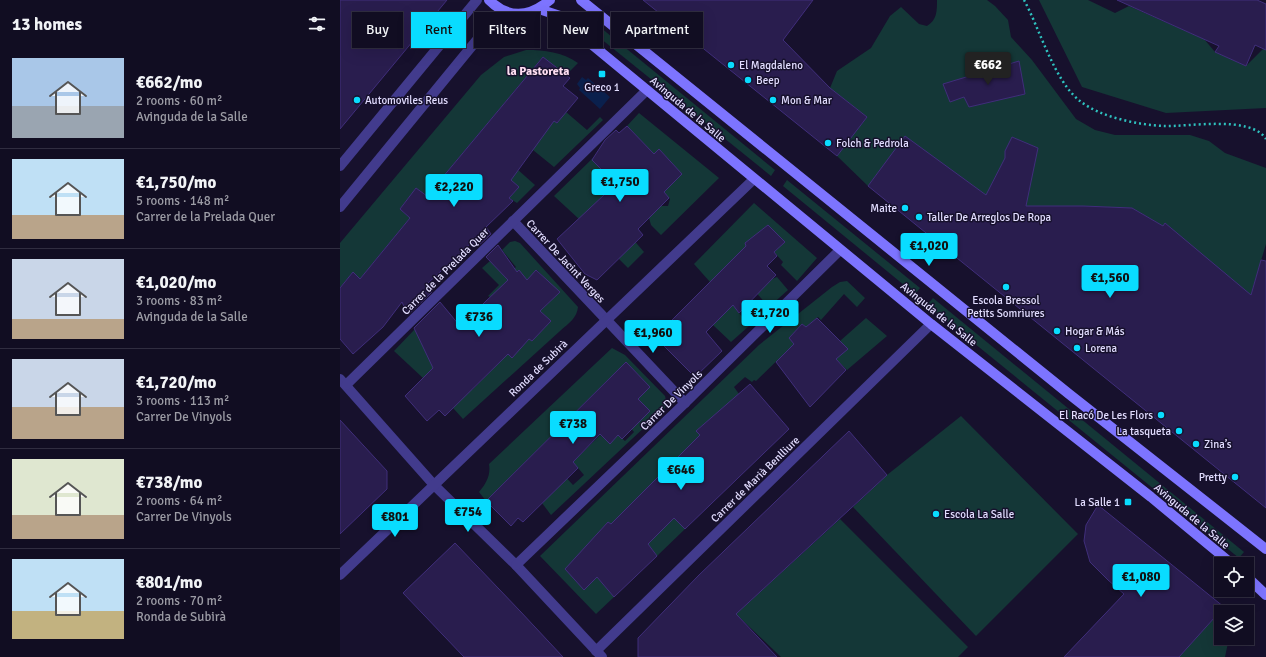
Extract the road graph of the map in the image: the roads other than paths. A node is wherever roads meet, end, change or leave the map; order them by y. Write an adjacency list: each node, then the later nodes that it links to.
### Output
1 (477, 0): 10 (street)
2 (489, 0): 6 (street)
3 (550, 0): 5 (street)
4 (581, 0): 20 (street, Avinguda de la Salle)
5 (539, 9): 7 (street); 9 (street, Avinguda de la Salle)
6 (505, 12)
7 (525, 12)
8 (474, 44): 12 (street)
9 (647, 90): 11 (street, Avinguda de la Salle); 13 (street, Carrer de la Prelada Quer)
10 (340, 166)
11 (754, 178): 14 (street, Avinguda de la Salle); 15 (street, Ronda de Subirà)
12 (340, 207)
13 (513, 221): 15 (street, Carrer De Jacint Verges); 17 (street, Carrer de la Prelada Quer)
14 (840, 250): 16 (street, Avinguda de la Salle); 18 (street, Carrer De Vinyols)
15 (604, 320): 18 (street, Carrer De Jacint Verges); 19 (street, Ronda de Subirà)
16 (931, 324): 21 (street, Avinguda de la Salle); 26 (street, Carrer de Marià Benlliure)
17 (343, 382): 19 (street)
18 (685, 404): 22 (street, Carrer De Vinyols)
19 (434, 485): 22 (street); 23 (street, Ronda de Subirà)
20 (1266, 549)
21 (1224, 557)
22 (516, 566): 26 (street)
23 (340, 575)
24 (1254, 584): 25 (street)
25 (1266, 595)
26 (599, 654)

